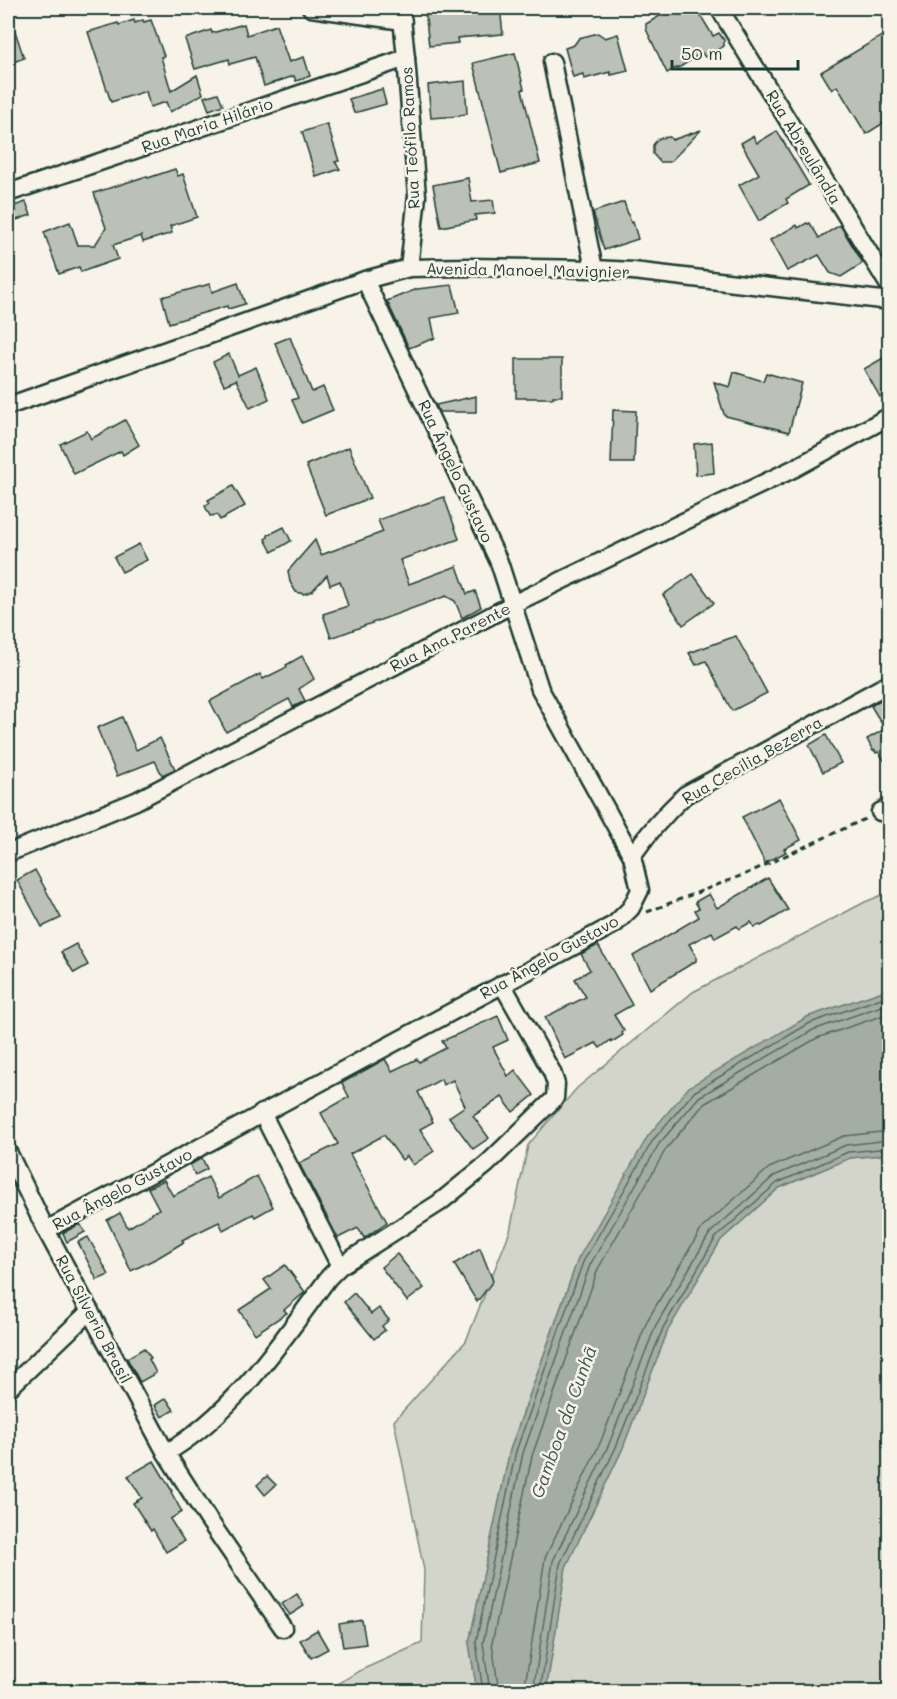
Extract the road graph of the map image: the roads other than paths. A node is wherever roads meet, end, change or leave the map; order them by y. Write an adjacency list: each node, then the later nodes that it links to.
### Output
1 (311, 8): 3 (street)
2 (719, 8): 10 (street, Rua Abreulândia)
3 (402, 14): 4 (street, Rua Teófilo Ramos)
4 (406, 58): 6 (street, Rua Maria Hilário); 7 (street, Rua Teófilo Ramos)
5 (552, 62): 8 (street)
6 (8, 193)
7 (409, 268): 8 (street, Avenida Manoel Mavignier); 9 (street, Avenida Manoel Mavignier)
8 (594, 269): 11 (street, Avenida Manoel Mavignier)
9 (365, 279): 12 (street, Avenida Manoel Mavignier); 14 (street, Rua Ângelo Gustavo)
10 (890, 286)
11 (890, 301)
12 (8, 406)
13 (890, 416): 14 (street, Rua Ana Parente)
14 (513, 604): 16 (street, Rua Ana Parente); 17 (street, Rua Ângelo Gustavo)
15 (890, 683): 17 (street, Rua Cecília Bezerra)
16 (8, 853)
17 (632, 856): 18 (street, Rua Ângelo Gustavo)
18 (502, 984): 19 (street, Rua Ângelo Gustavo); 22 (street)
19 (262, 1113): 21 (street, Rua Ângelo Gustavo); 22 (street)
20 (8, 1152): 21 (street, Rua Silverio Brasil)
21 (46, 1230): 23 (street, Rua Silverio Brasil)
22 (340, 1266): 25 (street)
23 (90, 1311): 24 (street); 25 (street, Rua Silverio Brasil)
24 (8, 1389)
25 (166, 1453): 26 (street, Rua Silverio Brasil)
26 (283, 1628)

